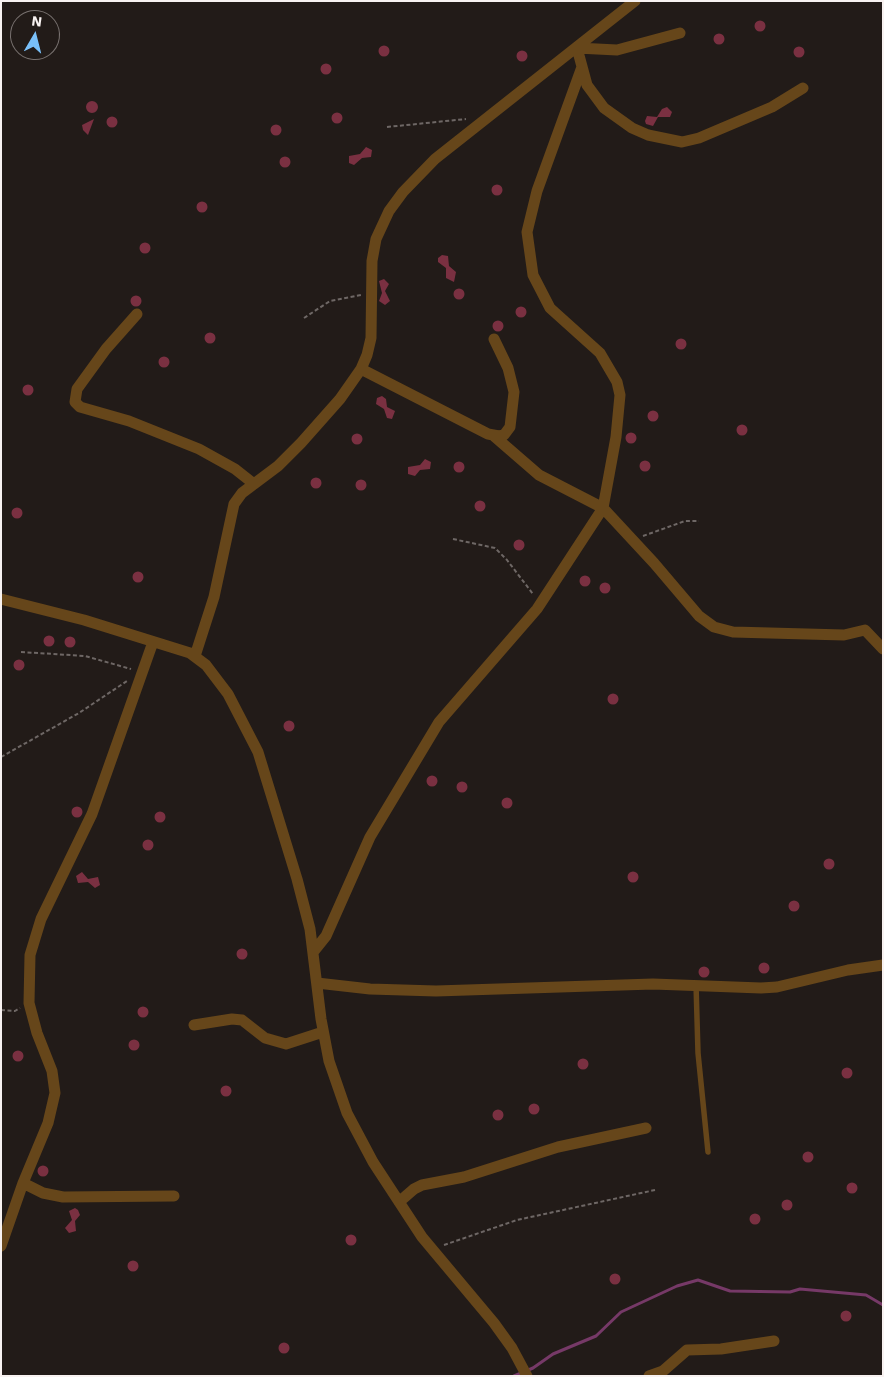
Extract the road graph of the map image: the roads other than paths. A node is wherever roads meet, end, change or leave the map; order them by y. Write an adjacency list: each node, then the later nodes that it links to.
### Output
1 (635, 1): 3 (street)
2 (680, 33): 3 (street)
3 (577, 48): 4 (street); 8 (street)
4 (582, 68): 5 (street); 11 (street)
5 (803, 88)
6 (137, 314): 10 (street)
7 (494, 340): 9 (street)
8 (361, 369): 9 (street); 10 (street)
9 (494, 436): 11 (street)
10 (254, 484): 15 (street)
11 (603, 508): 14 (street); 16 (street)
12 (1, 599): 13 (street)
13 (153, 642): 15 (street); 24 (street)
14 (883, 649)
15 (196, 656): 16 (street)
16 (314, 952): 18 (street)
17 (883, 965): 19 (street)
18 (317, 983): 19 (street); 21 (street)
19 (696, 984): 23 (lane)
20 (194, 1025): 21 (street)
21 (324, 1032): 26 (street)
22 (646, 1128): 26 (street)
23 (708, 1152)
24 (23, 1183): 25 (street); 27 (street)
25 (174, 1196)
26 (399, 1202): 29 (street)
27 (1, 1246)
28 (774, 1340): 30 (street)
29 (527, 1376)
30 (649, 1376)

